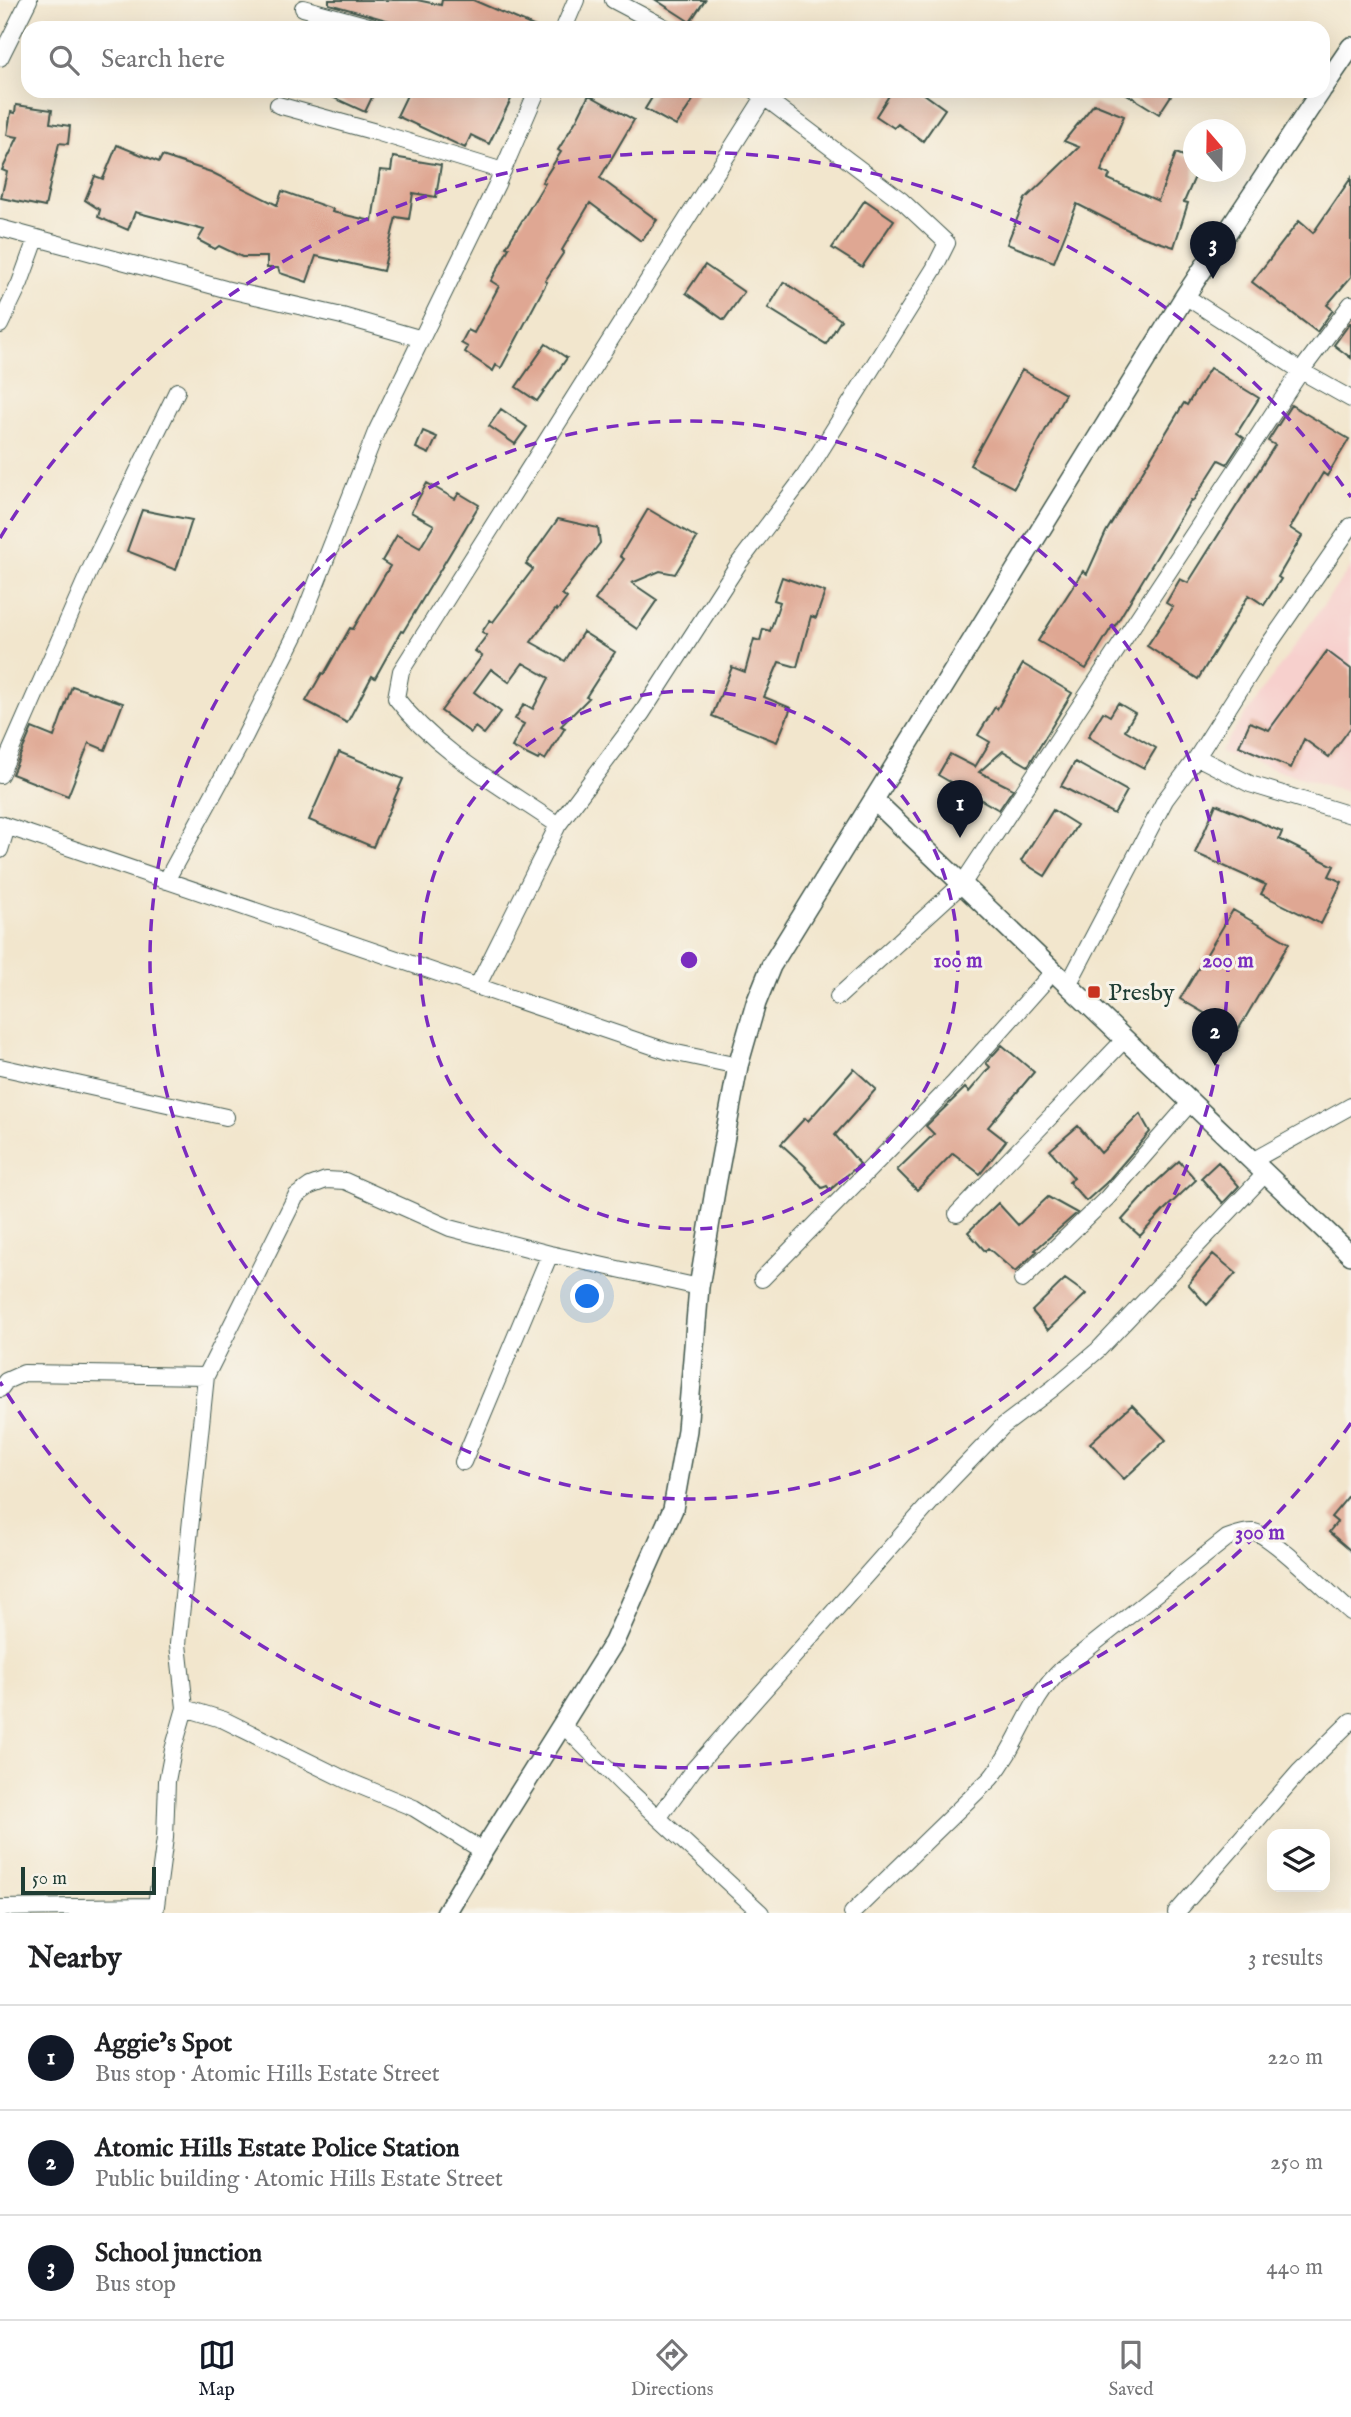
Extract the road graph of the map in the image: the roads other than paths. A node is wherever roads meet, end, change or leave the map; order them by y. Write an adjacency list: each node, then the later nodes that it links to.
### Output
1 (29, 0): 9 (street)
2 (576, 0): 6 (street)
3 (613, 0): 7 (street)
4 (303, 8): 5 (street)
5 (350, 21)
6 (567, 21)
7 (653, 21)
8 (1351, 47): 10 (street)
9 (0, 58)
10 (1330, 78)
11 (534, 98): 16 (street)
12 (758, 98): 32 (street)
13 (765, 98): 32 (street)
14 (1317, 98): 19 (street)
15 (278, 105): 16 (street)
16 (503, 171): 22 (street)
17 (0, 228): 18 (street)
18 (36, 239): 21 (street); 22 (street)
19 (1185, 296): 23 (street); 29 (street)
20 (1351, 304): 23 (street)
21 (0, 325)
22 (422, 339): 34 (street)
23 (1301, 371): 25 (street); 35 (street)
24 (177, 391): 28 (street)
25 (1351, 399)
26 (1351, 526): 27 (street)
27 (1197, 757): 30 (street); 37 (street)
28 (0, 775)
29 (874, 800): 35 (street); 41 (street)
30 (1351, 816)
31 (4, 825): 33 (street); 34 (street)
32 (558, 825): 38 (street)
33 (0, 850)
34 (166, 881): 38 (street)
35 (963, 883): 36 (street); 39 (street)
36 (1053, 972): 37 (street); 50 (street)
37 (1068, 985): 40 (street)
38 (477, 987): 41 (street)
39 (838, 997)
40 (1125, 1039): 43 (street); 47 (street)
41 (738, 1066): 52 (street)
42 (0, 1067): 45 (street)
43 (1190, 1103): 46 (street); 51 (street)
44 (1351, 1106): 46 (street)
45 (226, 1117)
46 (1259, 1167): 49 (street); 60 (street)
47 (957, 1214)
48 (550, 1254): 52 (street); 53 (street); 55 (street)
49 (1351, 1255)
50 (762, 1279)
51 (1021, 1280)
52 (699, 1287): 59 (street)
53 (206, 1376): 54 (street); 57 (street)
54 (0, 1390)
55 (463, 1462)
56 (1351, 1612): 66 (street)
57 (185, 1708): 61 (street); 63 (street)
58 (1351, 1721): 67 (street)
59 (562, 1724): 60 (street); 61 (street)
60 (659, 1817): 65 (street)
61 (483, 1851): 64 (street)
62 (0, 1908): 63 (street)
63 (155, 1910)
64 (446, 1913)
65 (761, 1913)
66 (852, 1913)
67 (1176, 1913)

